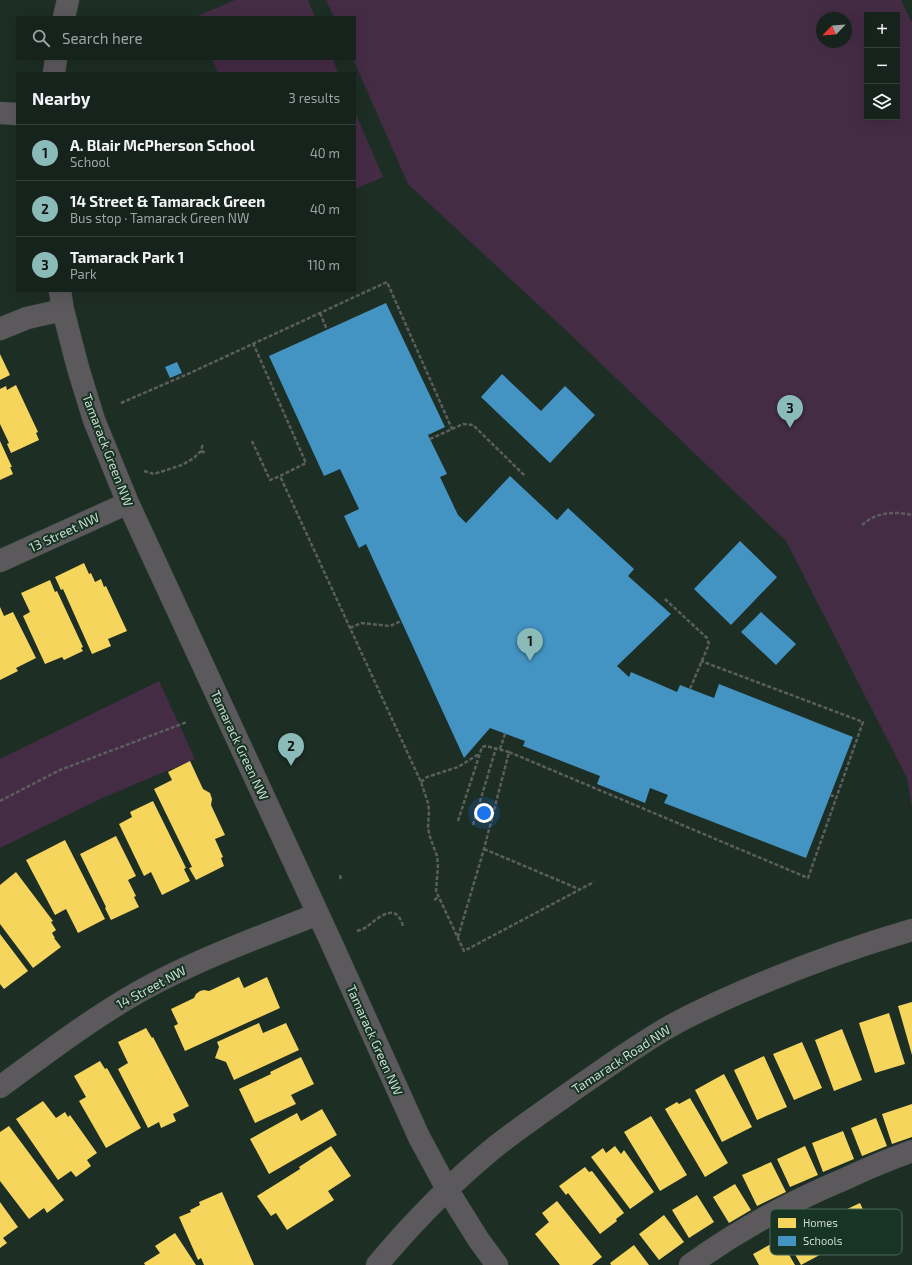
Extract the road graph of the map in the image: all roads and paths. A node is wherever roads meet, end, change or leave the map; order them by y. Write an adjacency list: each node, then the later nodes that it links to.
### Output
1 (68, 0): 2 (street)
2 (64, 16)
3 (56, 60): 4 (street)
4 (54, 72)
5 (0, 113): 6 (street)
6 (16, 114)
7 (62, 300): 9 (street); 24 (street, Tamarack Green NW)
8 (320, 313): 10 (path); 11 (path); 13 (path)
9 (0, 329)
10 (327, 330)
11 (253, 343): 12 (path); 22 (path)
12 (122, 403)
13 (452, 428): 14 (path); 23 (path)
14 (430, 439)
15 (252, 441): 19 (path)
16 (203, 443): 17 (path)
17 (201, 451): 18 (path); 21 (path)
18 (206, 452)
19 (259, 458): 20 (path); 22 (path)
20 (255, 459)
21 (144, 471)
22 (280, 476): 30 (path)
23 (525, 476)
24 (128, 503): 27 (street, 13 Street NW); 52 (street, Tamarack Green NW)
25 (912, 515): 26 (path)
26 (862, 525)
27 (0, 561)
28 (665, 599): 31 (path)
29 (402, 621): 30 (path)
30 (350, 628): 39 (path)
31 (701, 661): 32 (path); 41 (path)
32 (690, 689)
33 (187, 722): 42 (path)
34 (505, 734): 36 (path)
35 (496, 748): 36 (path); 38 (path); 44 (path)
36 (500, 749): 37 (path)
37 (509, 752): 41 (path); 45 (path)
38 (479, 754): 39 (path); 43 (path)
39 (421, 782): 50 (path)
40 (830, 795): 41 (path)
41 (837, 797)
42 (0, 801)
43 (458, 821)
44 (473, 825)
45 (484, 849): 49 (path); 56 (path)
46 (340, 875): 47 (path)
47 (341, 881)
48 (594, 882): 49 (path)
49 (580, 890): 56 (path)
50 (439, 897): 51 (path); 56 (path)
51 (434, 900)
52 (318, 914): 57 (street, 14 Street NW); 59 (street, Tamarack Green NW)
53 (403, 926): 55 (path)
54 (912, 930): 59 (street, Tamarack Road NW)
55 (357, 931)
56 (458, 937)
57 (0, 1087)
58 (912, 1151): 60 (street)
59 (447, 1189): 62 (street, Tamarack Road NW); 63 (street, Tamarack Green NW)
60 (782, 1209)
61 (770, 1215): 64 (street)
62 (377, 1265)
63 (497, 1265)
64 (690, 1265)

